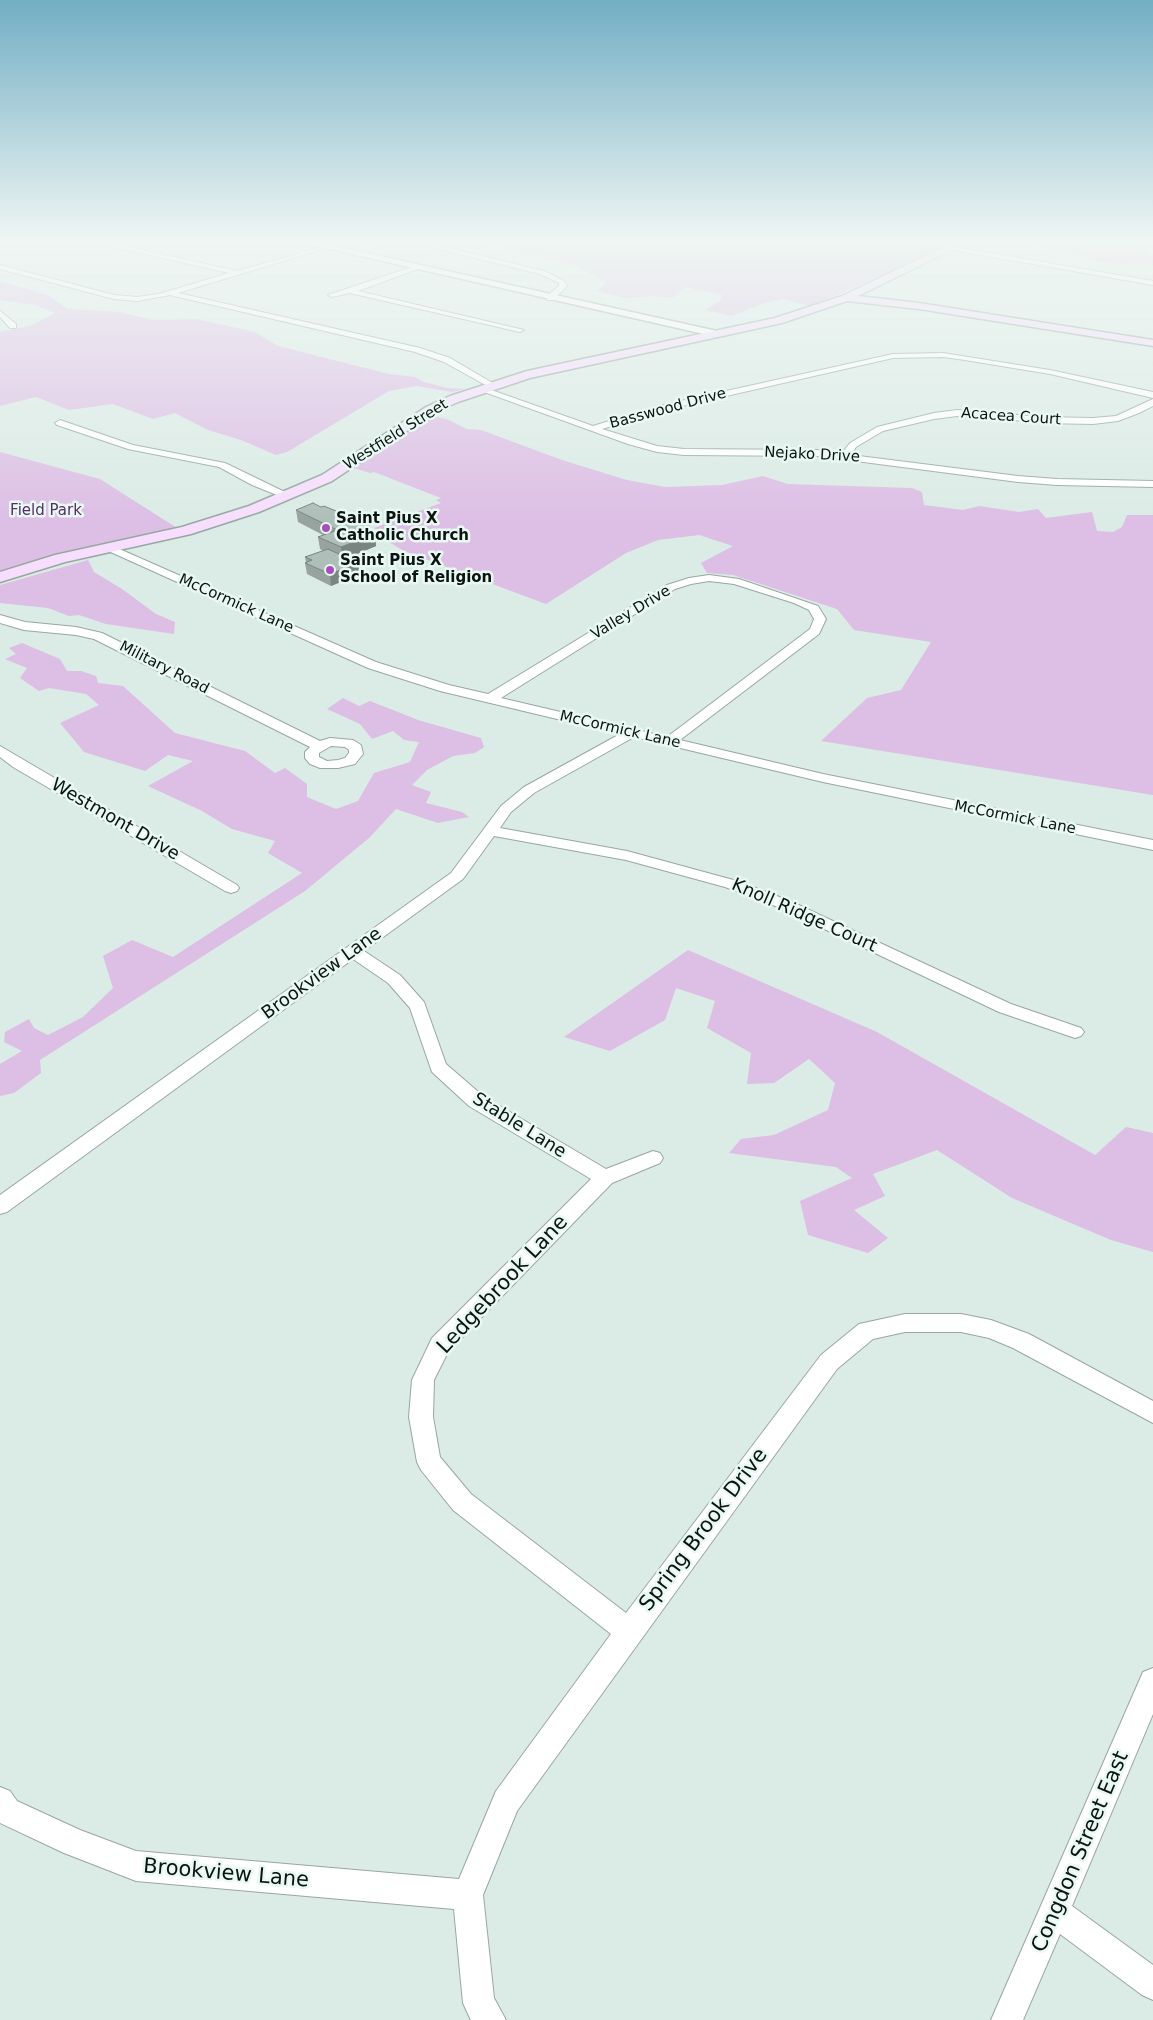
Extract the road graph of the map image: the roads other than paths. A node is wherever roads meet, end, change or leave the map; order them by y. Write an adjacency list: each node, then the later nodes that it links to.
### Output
1 (340, 332): 7 (street, Nejako Drive)
2 (709, 332): 5 (street)
3 (725, 332): 5 (main road, Westfield Street)
4 (1085, 332): 6 (main road)
5 (717, 334): 7 (main road, Westfield Street)
6 (1153, 343)
7 (486, 387): 11 (street, Nejako Drive); 14 (main road, Westfield Street)
8 (1153, 395): 11 (street, Basswood Drive)
9 (1153, 402): 12 (street, Acacea Court)
10 (60, 423): 14 (street)
11 (595, 428): 12 (street, Nejako Drive)
12 (846, 456): 13 (street, Nejako Drive)
13 (1153, 484)
14 (286, 495): 15 (main road, Westfield Street)
15 (108, 547): 16 (main road, Westfield Street); 18 (street, McCormick Lane)
16 (0, 577)
17 (0, 619): 21 (street, Military Road)
18 (490, 699): 19 (street, McCormick Lane); 20 (street, Valley Drive)
19 (632, 733): 20 (street, McCormick Lane); 23 (street, Brookview Lane)
20 (669, 742): 24 (street, McCormick Lane)
21 (319, 746)
22 (0, 750): 25 (street, Westmont Drive)
23 (491, 831): 26 (street, Brookview Lane); 27 (street, Knoll Ridge Court)
24 (1153, 845)
25 (231, 888)
26 (353, 952): 29 (street, Stable Lane); 30 (street, Brookview Lane)
27 (1075, 1032)
28 (653, 1158): 29 (street, Ledgebrook Lane)
29 (605, 1178): 32 (street, Ledgebrook Lane)
30 (0, 1206)
31 (1153, 1413): 32 (street, Spring Brook Drive)
32 (629, 1631): 35 (street, Spring Brook Drive)
33 (1153, 1682): 36 (street, Congdon Street East)
34 (0, 1802): 35 (street, Brookview Lane)
35 (468, 1895): 38 (street, Spring Brook Drive)
36 (1055, 1912): 37 (street); 39 (street, Congdon Street East)
37 (1153, 1984)
38 (490, 2020)
39 (1007, 2020)

